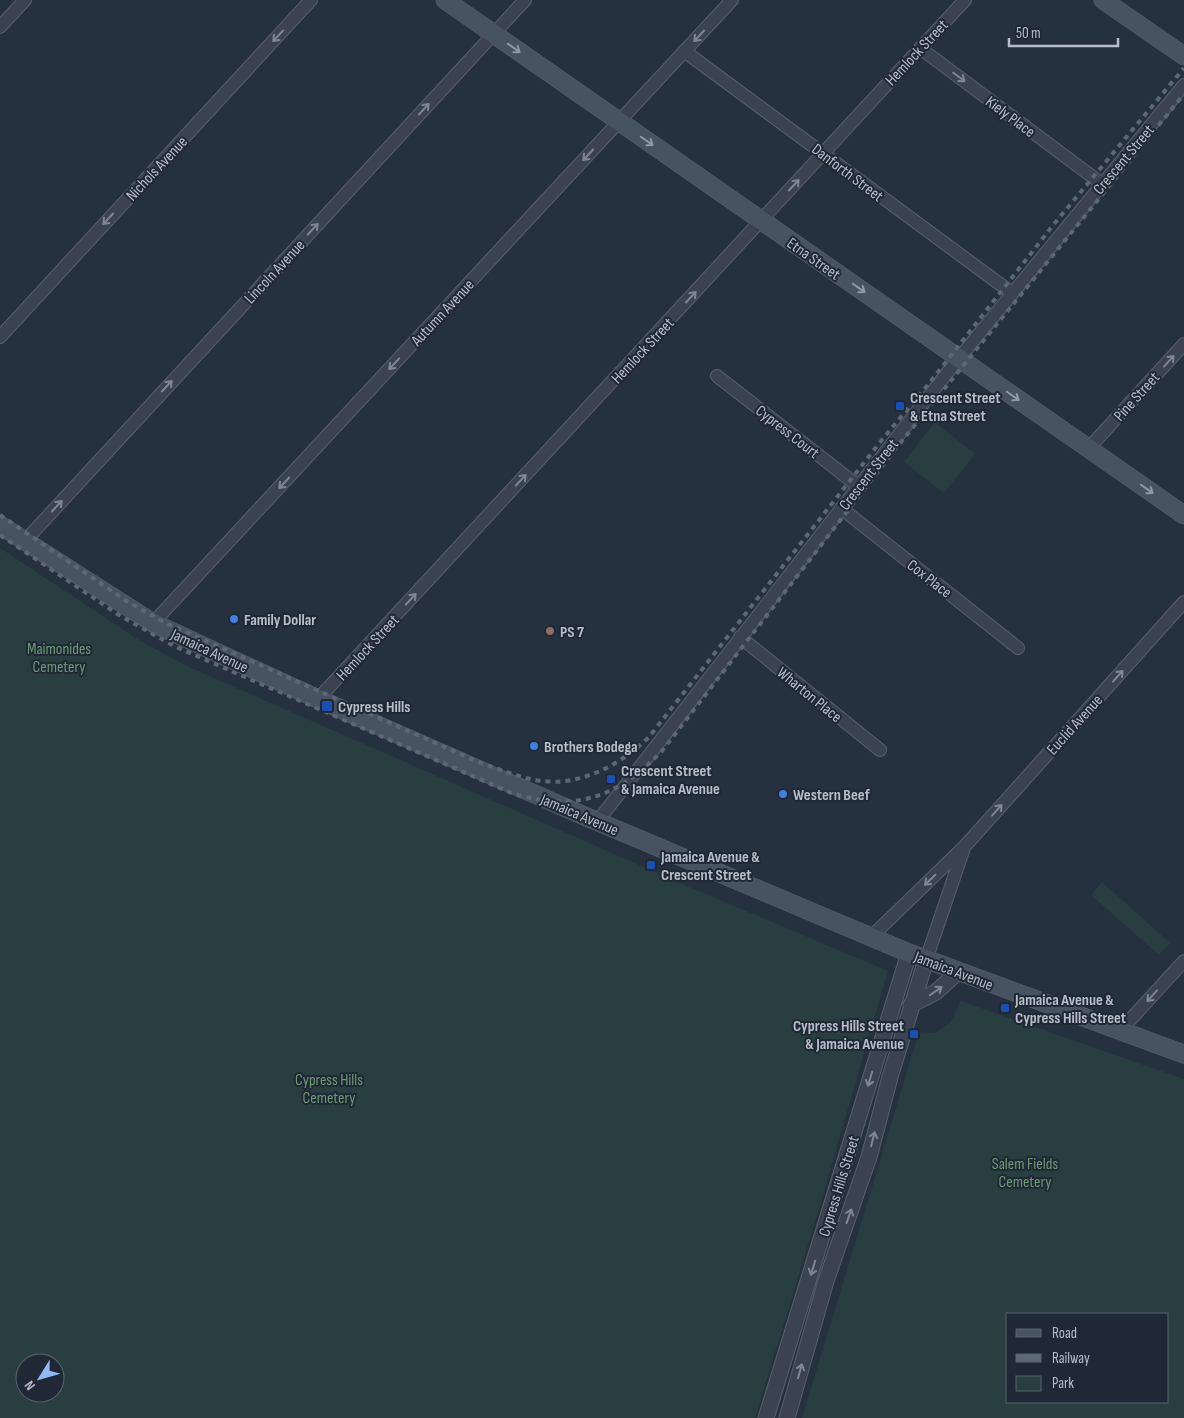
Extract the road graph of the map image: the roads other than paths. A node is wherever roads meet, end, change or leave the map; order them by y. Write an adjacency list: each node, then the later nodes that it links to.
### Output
1 (25, 0): 8 (street)
2 (311, 0): 19 (street, Nichols Avenue, one-way to 19)
3 (445, 0): 9 (main road, Etna Street)
4 (525, 0): 9 (street, Lincoln Avenue)
5 (732, 0): 11 (street, Autumn Avenue, one-way to 11)
6 (965, 0): 10 (street, Hemlock Street)
7 (1103, 0): 12 (main road)
8 (0, 27)
9 (493, 34): 14 (main road, Etna Street, one-way to 14); 28 (street, Lincoln Avenue, one-way to 9)
10 (920, 48): 15 (street, Hemlock Street); 16 (street, Kiely Place, one-way to 16)
11 (684, 51): 14 (street, Autumn Avenue); 15 (street, Danforth Street)
12 (1184, 56)
13 (1184, 85): 16 (street, Crescent Street)
14 (619, 121): 17 (main road, Etna Street, one-way to 17); 30 (street, Autumn Avenue, one-way to 30)
15 (823, 153): 17 (street, Hemlock Street, one-way to 15); 18 (street, Danforth Street)
16 (1102, 184): 18 (street, Crescent Street)
17 (761, 220): 21 (main road, Etna Street, one-way to 21); 33 (street, Hemlock Street, one-way to 17)
18 (1012, 293): 21 (street, Crescent Street)
19 (0, 337)
20 (1184, 344): 23 (street, Pine Street, one-way to 20)
21 (959, 358): 23 (main road, Etna Street, one-way to 23); 24 (street, Crescent Street)
22 (717, 376): 24 (street, Cypress Court)
23 (1089, 448): 26 (main road, Etna Street, one-way to 26)
24 (858, 486): 25 (street, Crescent Street)
25 (841, 508): 31 (street, Crescent Street); 32 (street, Cox Place)
26 (1184, 515)
27 (0, 525): 28 (main road, Jamaica Avenue)
28 (24, 542): 30 (main road, Jamaica Avenue)
29 (1184, 602): 36 (street, Euclid Avenue, one-way to 29)
30 (153, 623): 33 (main road, Jamaica Avenue)
31 (740, 637): 34 (street, Wharton Place); 35 (street, Crescent Street)
32 (1018, 648)
33 (318, 700): 35 (main road, Jamaica Avenue)
34 (880, 750)
35 (597, 822): 37 (main road, Jamaica Avenue)
36 (964, 846): 37 (street, Euclid Avenue, one-way to 37); 39 (street, Euclid Avenue)
37 (871, 937): 38 (main road, Jamaica Avenue)
38 (908, 953): 39 (main road, Jamaica Avenue); 45 (street, Cypress Hills Street, one-way to 45)
39 (926, 960): 41 (main road, Jamaica Avenue); 42 (street, Cypress Hills Street)
40 (1184, 961): 43 (street, one-way to 43)
41 (958, 972): 42 (street, one-way to 41); 43 (main road, Jamaica Avenue)
42 (911, 1005): 46 (street, Cypress Hills Street, one-way to 42)
43 (1120, 1031): 44 (main road, Jamaica Avenue)
44 (1184, 1054)
45 (766, 1418)
46 (787, 1418)

